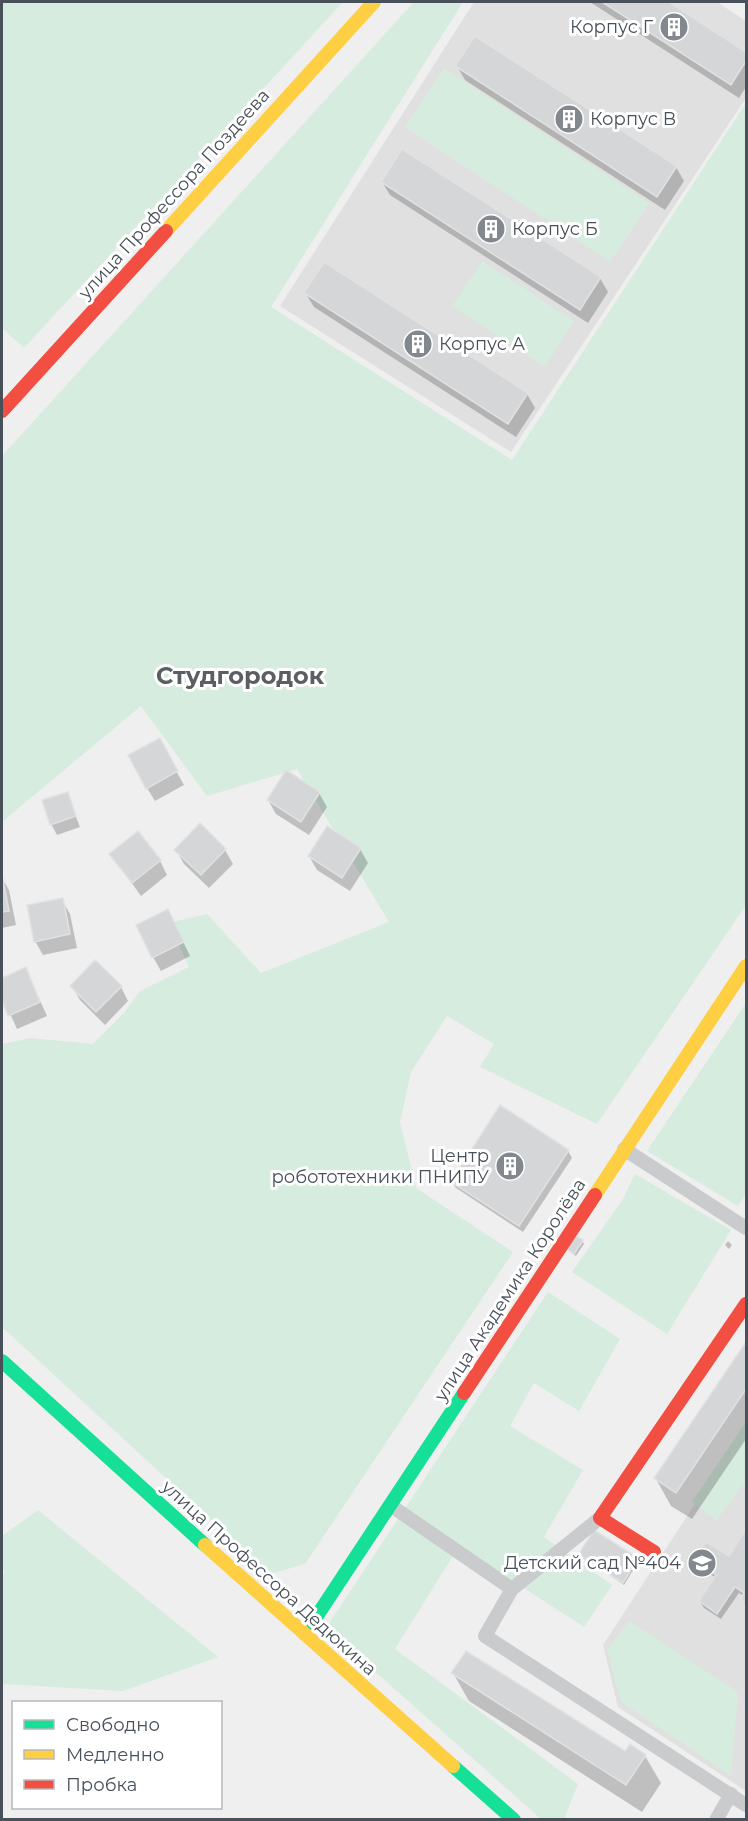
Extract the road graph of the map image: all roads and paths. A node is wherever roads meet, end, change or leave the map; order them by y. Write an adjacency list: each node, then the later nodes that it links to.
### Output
1 (374, 2): 2 (street, улица Профессора Поздеева)
2 (2, 411)
3 (747, 966): 4 (street, улица Академика Королёва)
4 (624, 1149): 5 (street); 8 (street, улица Академика Королёва)
5 (746, 1226)
6 (747, 1304): 9 (street)
7 (2, 1361): 12 (street, улица Профессора Дедюкина)
8 (390, 1505): 11 (street); 12 (street, улица Академика Королёва)
9 (600, 1518): 10 (street); 11 (street)
10 (654, 1552)
11 (512, 1589): 13 (street)
12 (304, 1634): 15 (street, улица Профессора Дедюкина)
13 (731, 1794): 14 (street); 16 (street)
14 (747, 1805)
15 (514, 1820)
16 (716, 1820)

